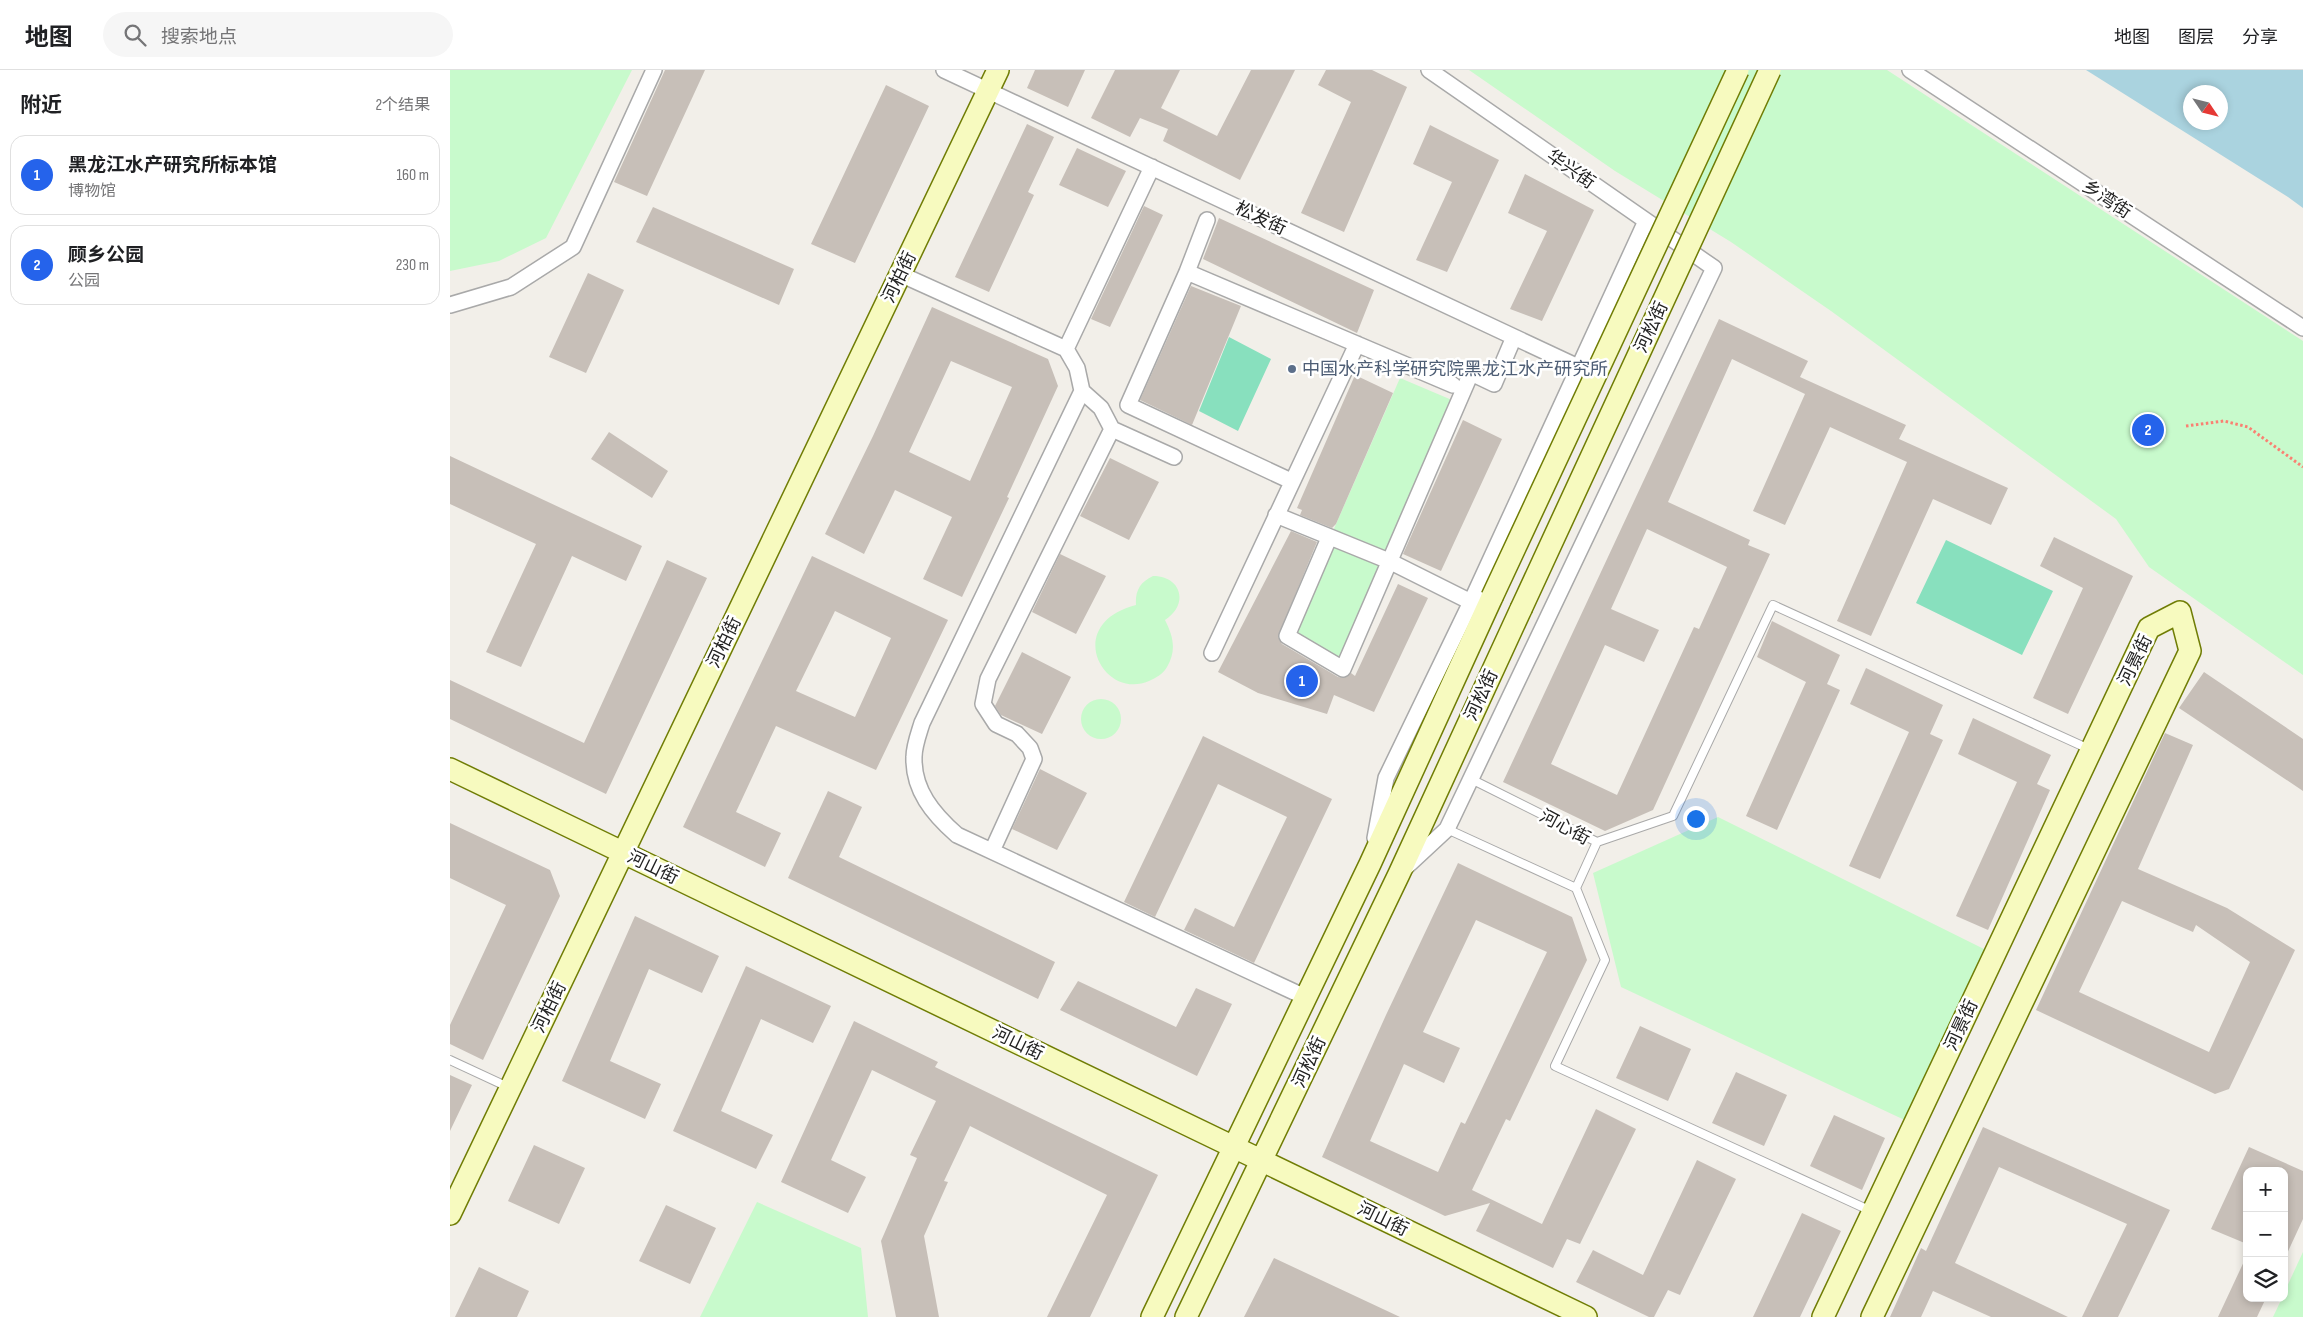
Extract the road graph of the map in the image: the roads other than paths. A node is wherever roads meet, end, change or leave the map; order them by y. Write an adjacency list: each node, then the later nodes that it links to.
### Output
1 (654, 70): 14 (street)
2 (944, 70): 8 (street, 松发街)
3 (998, 70): 8 (street, 河柏街)
4 (1429, 70): 11 (street, 华兴街)
5 (1738, 70): 37 (street, 河松街, bridge)
6 (1770, 70): 38 (street, 河松街, bridge)
7 (1910, 70): 15 (street, 乡湾街)
8 (988, 91): 9 (street, 松发街); 13 (street, 河柏街)
9 (1152, 167): 16 (street, 松发街); 18 (street)
10 (1208, 220): 12 (street)
11 (1646, 221): 19 (street); 32 (street, 华兴街)
12 (1187, 272): 17 (street); 24 (street)
13 (900, 274): 18 (street); 36 (street, 河柏街)
14 (450, 304)
15 (2303, 328)
16 (1514, 337): 19 (street, 松发街); 27 (street)
17 (1357, 344): 20 (street); 24 (street)
18 (1066, 349): 21 (street)
19 (1578, 367): 28 (street)
20 (1453, 385)
21 (1082, 391): 22 (street); 35 (street)
22 (1112, 429): 23 (street); 35 (street)
23 (1174, 457)
24 (1291, 481): 25 (street)
25 (1276, 515): 26 (street); 29 (street)
26 (1329, 538): 27 (street); 27 (street)
27 (1389, 561): 28 (street)
28 (1471, 602): 37 (street)
29 (1212, 653)
30 (2091, 750): 34 (lane); 45 (street, 河景街); 51 (street, 河景街)
31 (450, 770): 36 (street, 河山街)
32 (1472, 779): 33 (street); 34 (lane, 河心街)
33 (1447, 829): 38 (street); 39 (lane)
34 (1597, 842): 39 (lane, 河心街)
35 (992, 852): 40 (street)
36 (623, 853): 42 (street, 河柏街); 43 (street, 河山街)
37 (1370, 864): 40 (street, 河松街)
38 (1399, 874): 44 (street, 河松街)
39 (1576, 888): 45 (lane)
40 (1305, 997): 43 (street, 河松街)
41 (450, 1060): 42 (lane)
42 (510, 1088): 46 (street, 河柏街)
43 (1235, 1147): 44 (street, 河山街); 47 (street, 河松街)
44 (1262, 1161): 48 (street, 河松街); 49 (street, 河山街)
45 (1873, 1211): 50 (street, 河景街)
46 (450, 1214)
47 (1152, 1317)
48 (1186, 1317)
49 (1586, 1317)
50 (1824, 1317)
51 (1872, 1317)

